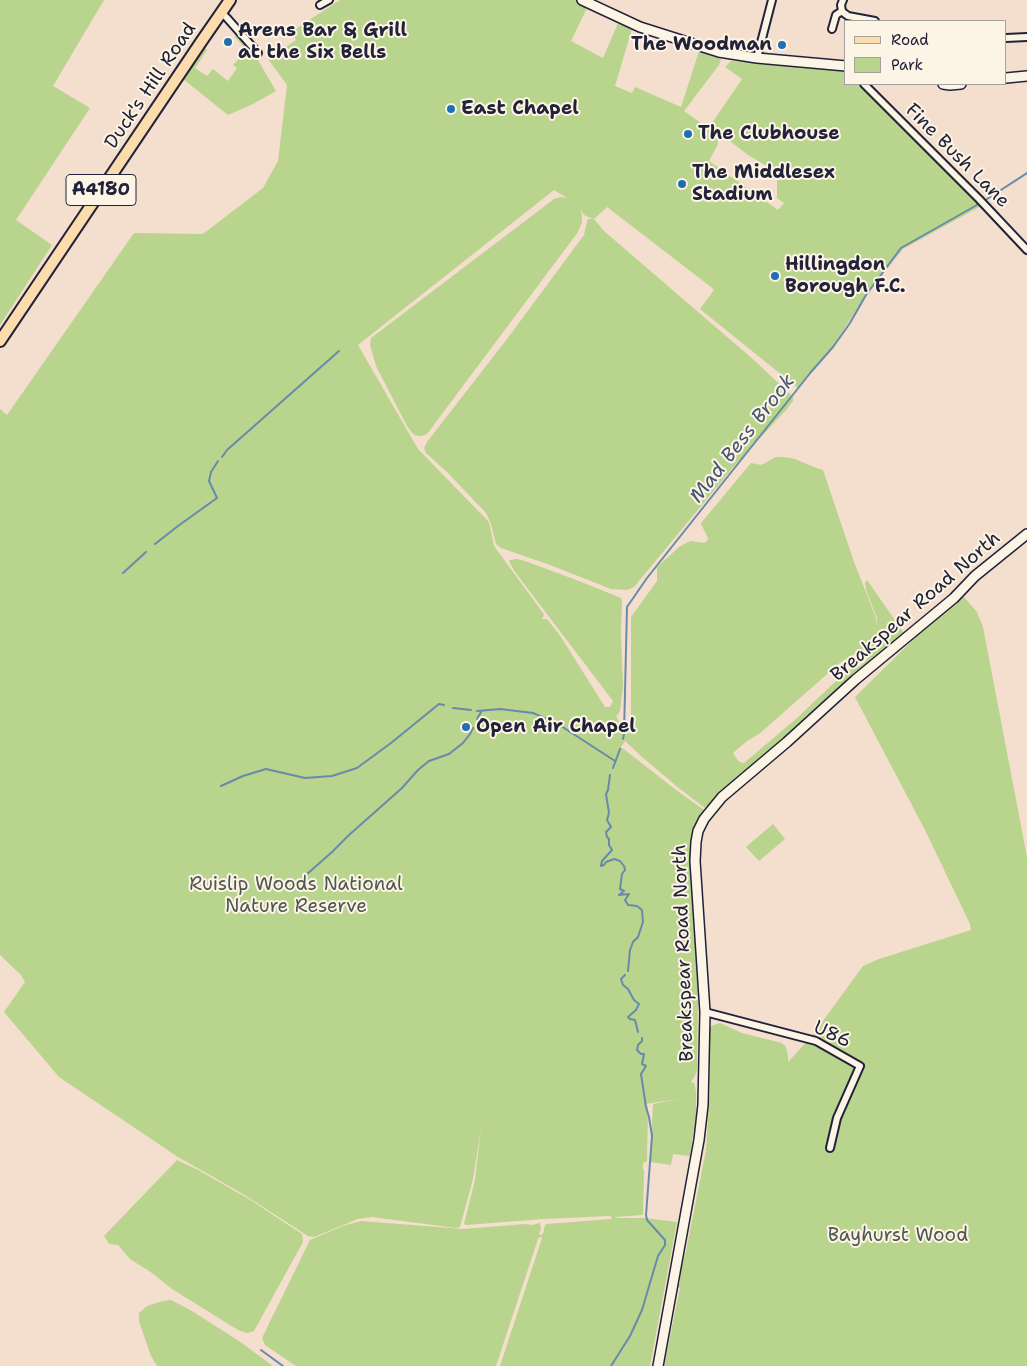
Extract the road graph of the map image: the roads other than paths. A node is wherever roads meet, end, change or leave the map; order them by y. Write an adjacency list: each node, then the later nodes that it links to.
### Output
1 (230, 0): 8 (main road, Duck's Hill Road / A4180)
2 (329, 0): 6 (street)
3 (582, 0): 14 (street)
4 (772, 0): 14 (street)
5 (843, 0): 7 (street)
6 (320, 5)
7 (842, 11): 9 (street); 10 (street)
8 (222, 13): 13 (street); 20 (main road, Duck's Hill Road / A4180)
9 (869, 20)
10 (832, 29)
11 (1027, 37): 12 (street)
12 (1007, 38)
13 (258, 53)
14 (758, 58): 15 (street)
15 (844, 66)
16 (1027, 76): 17 (street)
17 (1007, 78)
18 (865, 85): 19 (street, Fine Bush Lane)
19 (1027, 250)
20 (0, 341)
21 (1027, 534): 22 (street, Breakspear Road North)
22 (705, 1012): 23 (street, U86); 24 (street, Breakspear Road North)
23 (830, 1148)
24 (658, 1366)

